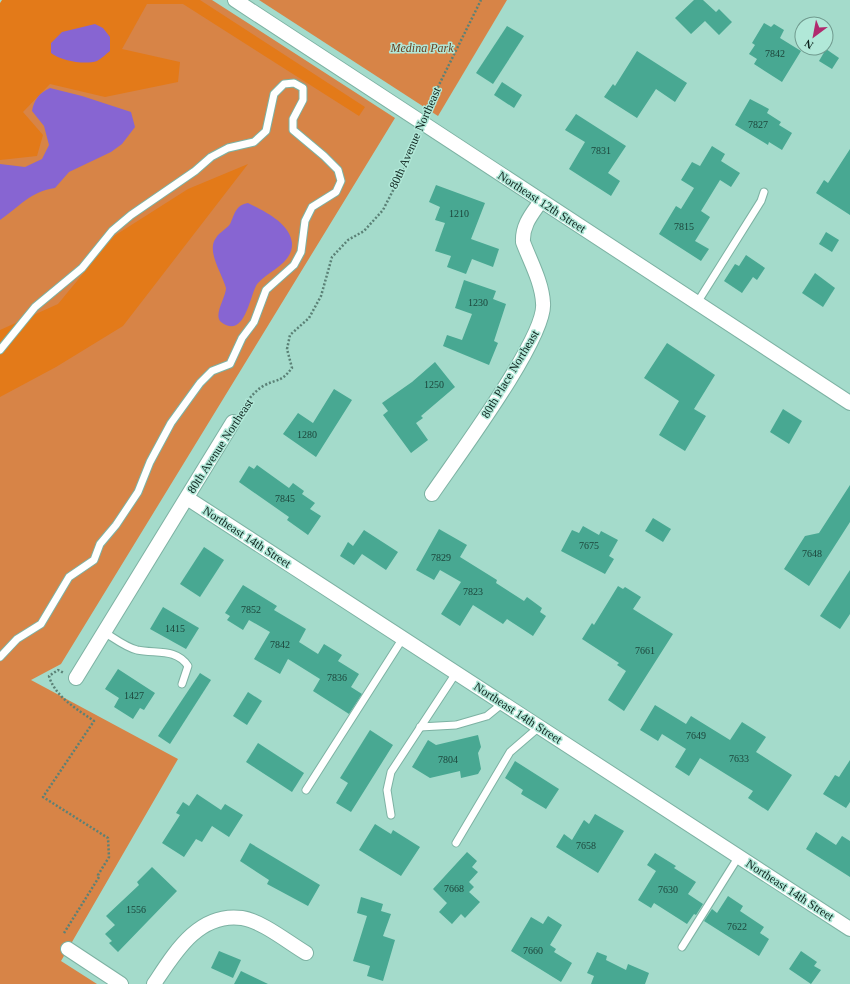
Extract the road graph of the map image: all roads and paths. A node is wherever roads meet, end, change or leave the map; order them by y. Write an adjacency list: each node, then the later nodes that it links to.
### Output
1 (235, 0): 3 (street, Northeast 12th Street)
2 (481, 0): 3 (path, 80th Avenue Northeast)
3 (421, 123): 5 (street, Northeast 12th Street); 9 (path, 80th Avenue Northeast)
4 (764, 192): 6 (lane)
5 (541, 201): 6 (street, Northeast 12th Street); 10 (street, 80th Place Northeast)
6 (697, 303): 8 (street, Northeast 12th Street)
7 (0, 350): 14 (lane)
8 (850, 403)
9 (233, 422): 11 (street, 80th Avenue Northeast)
10 (432, 494)
11 (187, 498): 12 (street, 80th Avenue Northeast); 13 (street, Northeast 14th Street)
12 (104, 632): 16 (street, 80th Avenue Northeast); 17 (lane)
13 (403, 638): 15 (street, Northeast 14th Street); 21 (lane)
14 (0, 657)
15 (456, 673): 18 (street, Northeast 14th Street); 20 (lane)
16 (76, 678): 26 (path)
17 (182, 684)
18 (503, 703): 19 (street, Northeast 14th Street); 20 (lane)
19 (539, 727): 23 (lane); 24 (street, Northeast 14th Street)
20 (420, 728): 22 (lane)
21 (306, 790)
22 (391, 815)
23 (456, 843)
24 (739, 856): 25 (street, Northeast 14th Street); 27 (lane)
25 (850, 929)
26 (64, 933)
27 (682, 947)
28 (68, 950): 30 (street)
29 (306, 953): 31 (street)
30 (121, 984)
31 (154, 984)

